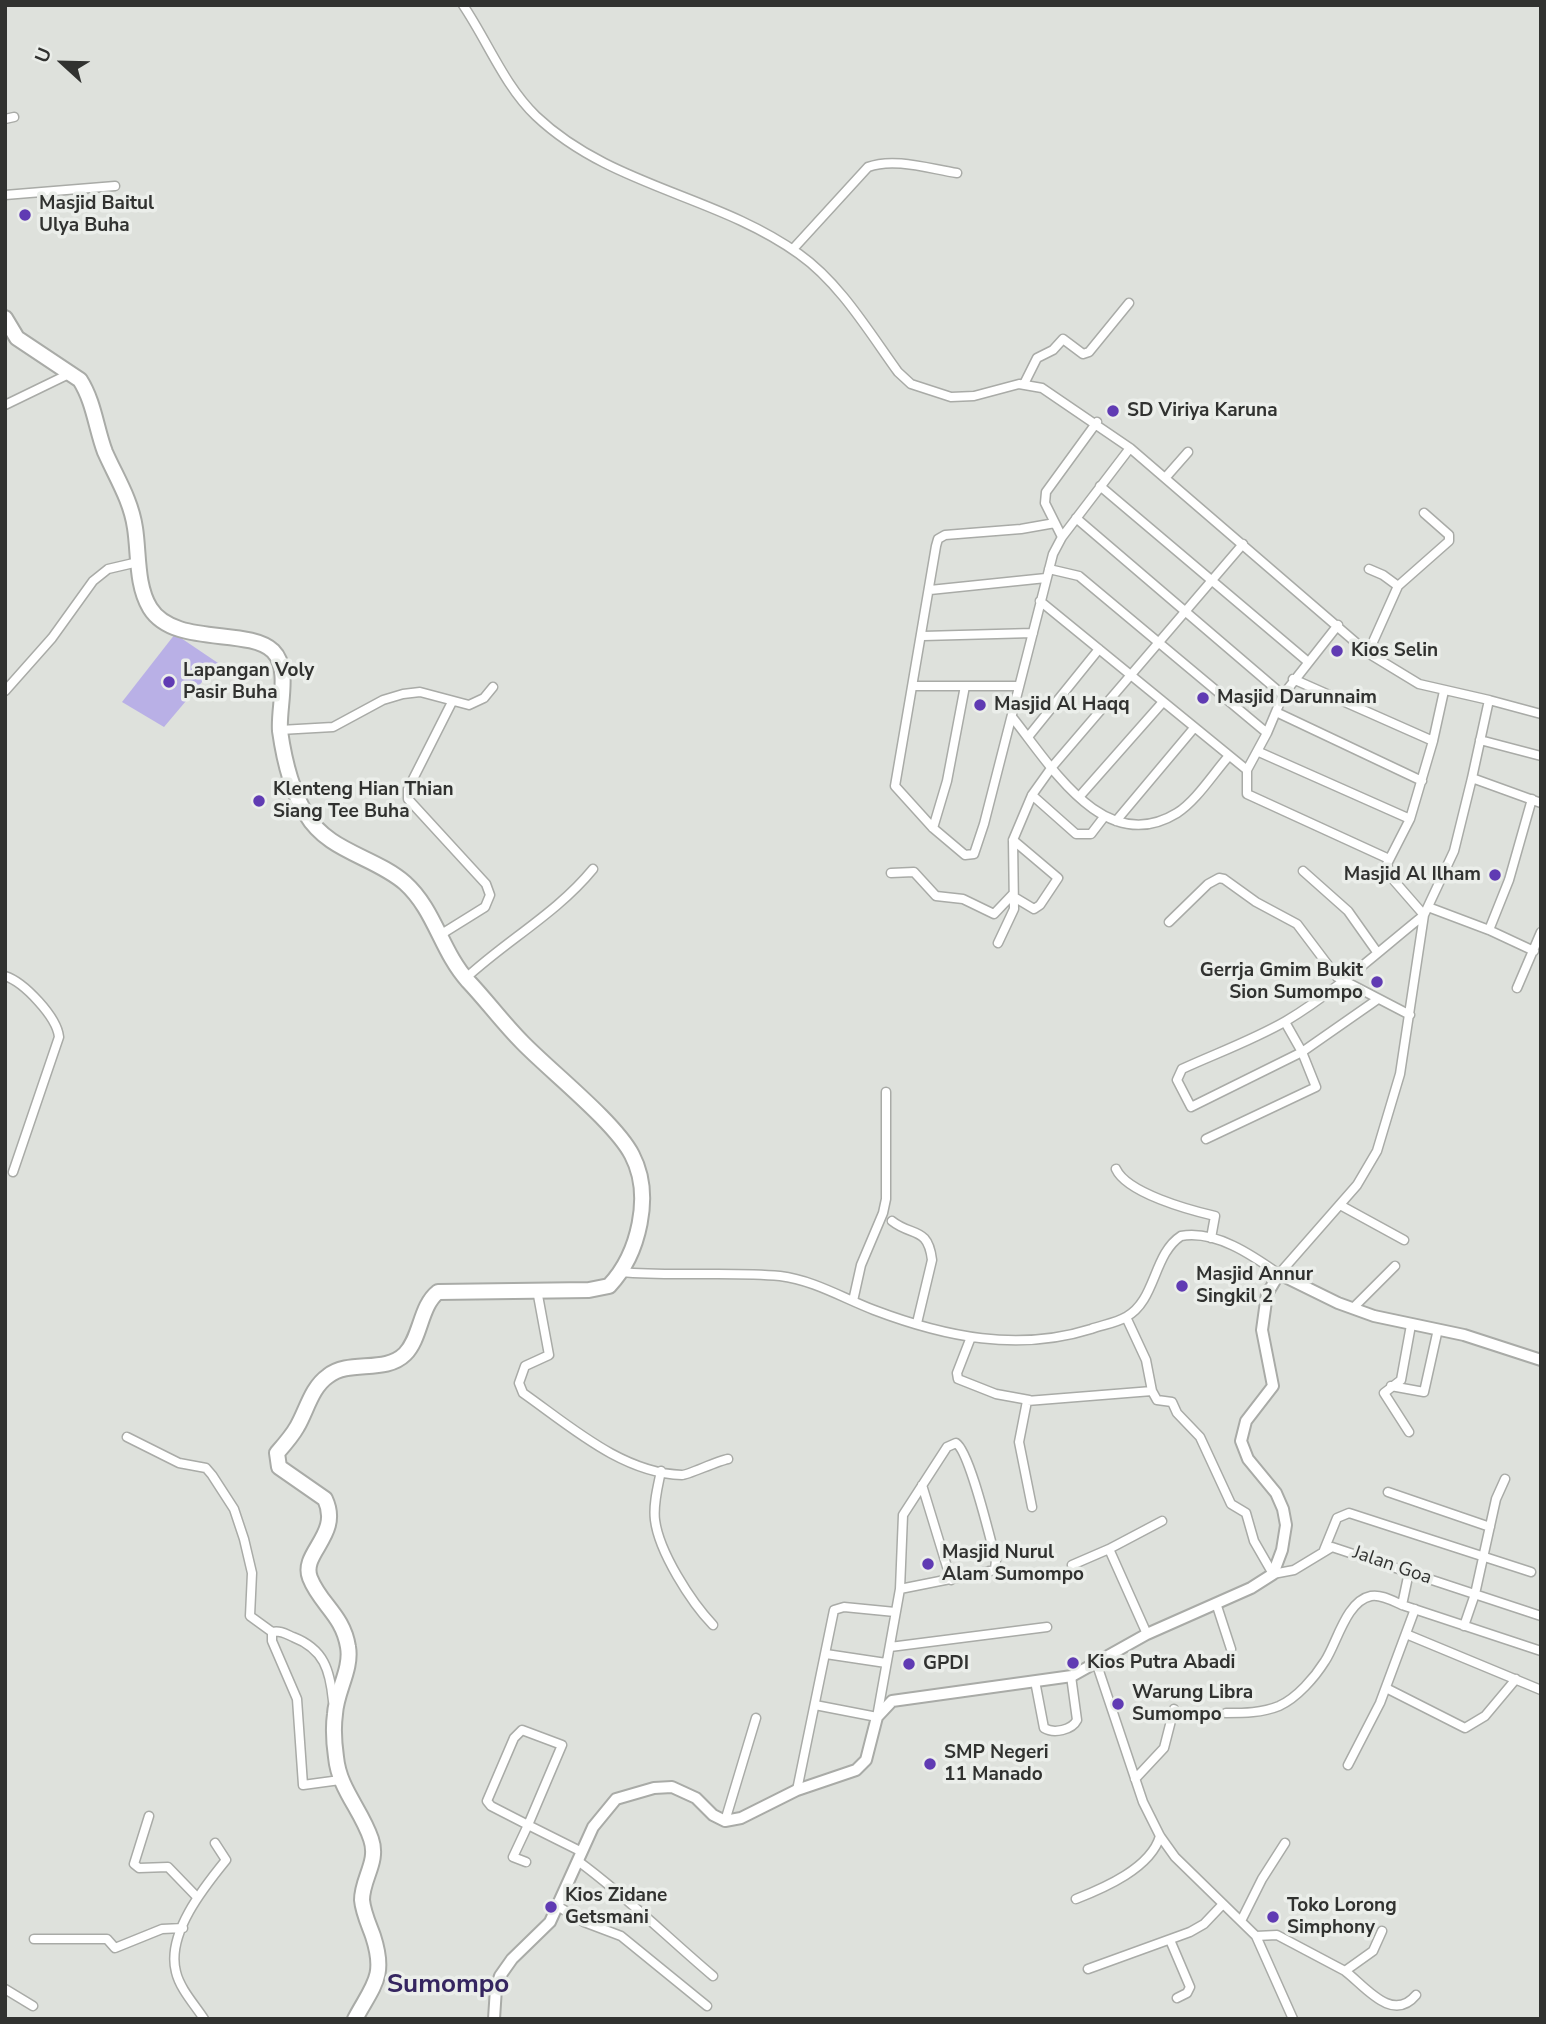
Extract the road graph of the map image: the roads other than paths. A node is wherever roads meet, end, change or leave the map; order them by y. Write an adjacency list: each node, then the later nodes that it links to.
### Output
1 (463, 5): 5 (street)
2 (957, 173): 5 (street)
3 (115, 186): 4 (street)
4 (5, 195)
5 (793, 249): 10 (street)
6 (1129, 303): 10 (street)
7 (5, 318): 8 (highway)
8 (11, 341): 9 (highway)
9 (71, 373): 11 (street); 22 (highway)
10 (1024, 384): 12 (street)
11 (5, 405)
12 (1097, 422): 13 (street); 19 (street)
13 (1130, 448): 15 (street); 16 (street)
14 (1188, 452): 15 (street)
15 (1166, 477): 21 (street)
16 (1100, 486): 18 (street); 25 (street)
17 (1424, 513): 26 (street)
18 (1076, 518): 20 (street); 29 (street)
19 (1055, 523): 20 (street); 27 (street)
20 (1062, 537): 24 (street)
21 (1243, 544): 25 (street); 30 (street)
22 (138, 562): 43 (street); 53 (highway)
23 (1369, 569): 26 (street)
24 (1048, 574): 27 (street); 28 (street); 33 (street)
25 (1213, 580): 29 (street); 36 (street)
26 (1398, 586): 35 (street)
27 (930, 590): 32 (street)
28 (1040, 601): 31 (street); 34 (street)
29 (1185, 611): 33 (street); 45 (street)
30 (1338, 625): 35 (street); 36 (street)
31 (1033, 633): 32 (street); 41 (street)
32 (923, 636): 39 (street)
33 (1158, 644): 37 (street); 54 (street)
34 (1099, 649): 37 (street); 55 (street)
35 (1368, 653): 44 (street)
36 (1307, 661): 38 (street)
37 (1132, 676): 48 (street); 61 (street)
38 (1293, 678): 45 (street); 57 (street)
39 (914, 686): 40 (street); 71 (street)
40 (965, 686): 41 (street); 71 (street)
41 (1019, 686): 51 (street)
42 (493, 687): 47 (street)
43 (5, 691)
44 (1444, 691): 46 (street); 57 (street)
45 (1283, 695): 49 (street)
46 (1489, 700): 50 (street); 56 (street)
47 (452, 702): 53 (street); 82 (street)
48 (1163, 703): 52 (street); 66 (street)
49 (1276, 712): 54 (street); 64 (street)
50 (1541, 714)
51 (1012, 717): 55 (street); 71 (street)
52 (1194, 728): 60 (street); 70 (street)
53 (280, 730): 82 (highway)
54 (1268, 733): 58 (street)
55 (1028, 737): 61 (street)
56 (1480, 740): 59 (street); 63 (street)
57 (1433, 741): 64 (street)
58 (1259, 752): 62 (street); 69 (street)
59 (1541, 756)
60 (1228, 757): 62 (street); 70 (street)
61 (1052, 767): 65 (street); 66 (street)
62 (1247, 770): 73 (street)
63 (1472, 778): 67 (street); 78 (street)
64 (1422, 780): 69 (street)
65 (1032, 795): 68 (street); 72 (street)
66 (1079, 797): 68 (street)
67 (1536, 801): 80 (street)
68 (1104, 817): 70 (street)
69 (1410, 819): 73 (street)
70 (1116, 821)
71 (933, 828)
72 (1013, 840): 77 (street); 77 (street)
73 (1390, 859): 78 (street)
74 (593, 869): 87 (street)
75 (1303, 871): 84 (street)
76 (891, 873): 77 (street)
77 (1013, 896): 83 (street)
78 (1426, 911): 80 (street); 84 (street); 91 (street)
79 (1169, 922): 88 (street)
80 (1489, 930): 85 (street)
81 (1541, 932): 85 (street)
82 (440, 935): 87 (highway)
83 (998, 943)
84 (1377, 951): 88 (street)
85 (1534, 951): 89 (street)
86 (5, 976): 97 (street)
87 (466, 978): 103 (highway)
88 (1344, 981): 90 (street); 92 (street)
89 (1517, 988)
90 (1378, 999): 91 (street); 93 (street)
91 (1410, 1016): 98 (street)
92 (1284, 1022): 93 (street); 93 (street)
93 (1302, 1052): 95 (street)
94 (886, 1092): 106 (street)
95 (1206, 1139)
96 (1116, 1169): 100 (street)
97 (13, 1172)
98 (1340, 1205): 101 (street); 104 (street)
99 (892, 1221): 109 (street)
100 (1212, 1238): 104 (street); 108 (street)
101 (1404, 1240)
102 (1395, 1266): 107 (street)
103 (621, 1272): 105 (highway); 106 (street)
104 (1279, 1274): 107 (street); 133 (street)
105 (537, 1290): 120 (street); 162 (highway)
106 (853, 1301): 109 (street)
107 (1353, 1308): 110 (street)
108 (1126, 1317): 112 (street); 115 (street)
109 (917, 1323): 112 (street)
110 (1411, 1325): 111 (street); 114 (street)
111 (1438, 1329): 113 (street); 114 (street)
112 (971, 1337): 116 (street)
113 (1541, 1360)
114 (1391, 1386): 117 (street)
115 (1152, 1391): 116 (street); 133 (street)
116 (1029, 1400): 124 (street)
117 (1409, 1432)
118 (127, 1437): 145 (street)
119 (728, 1459): 120 (street)
120 (661, 1471): 142 (street)
121 (1505, 1479): 126 (street)
122 (922, 1485): 134 (street); 134 (street); 135 (street)
123 (1388, 1492): 126 (street)
124 (1032, 1507)
125 (1162, 1521): 127 (street)
126 (1490, 1527): 129 (street)
127 (1109, 1549): 130 (street); 146 (street)
128 (1324, 1550): 129 (street); 131 (street, Jalan Goa); 133 (street, Jalan Goa)
129 (1483, 1557): 132 (street); 136 (street)
130 (1072, 1564)
131 (1409, 1572): 136 (street, Jalan Goa); 138 (street)
132 (1531, 1573)
133 (1273, 1574): 137 (street)
134 (951, 1580): 135 (street)
135 (900, 1589): 140 (street)
136 (1475, 1594): 141 (street, Jalan Goa); 143 (street)
137 (1216, 1603): 146 (street); 149 (street)
138 (1402, 1605): 139 (street, Jalan Goa); 161 (street, Jalan Goa)
139 (1415, 1609): 143 (street, Jalan Goa); 147 (street)
140 (895, 1612): 148 (street); 151 (street)
141 (1541, 1616)
142 (713, 1625)
143 (1464, 1626): 150 (street, Jalan Goa)
144 (1047, 1627): 148 (street)
145 (272, 1632): 162 (street); 167 (street)
146 (1147, 1634): 152 (street)
147 (1406, 1634): 155 (street); 157 (street)
148 (890, 1647): 153 (street)
149 (1231, 1649)
150 (1541, 1651)
151 (826, 1654): 153 (street); 159 (street)
152 (1096, 1661): 154 (street); 166 (street)
153 (886, 1664): 163 (street)
154 (1071, 1676): 156 (street); 156 (street)
155 (1516, 1679): 157 (street); 158 (street)
156 (1035, 1681): 163 (street)
157 (1386, 1688): 165 (street)
158 (1541, 1690)
159 (816, 1705): 163 (street); 168 (street)
160 (1174, 1709): 166 (street)
161 (1226, 1713)
162 (335, 1714): 167 (highway)
163 (877, 1717): 168 (street)
164 (755, 1718): 170 (street)
165 (1348, 1765)
166 (1135, 1779): 172 (street)
167 (340, 1780): 196 (highway)
168 (797, 1790): 170 (street)
169 (149, 1816): 177 (street)
170 (725, 1821): 175 (street)
171 (528, 1825): 171 (street); 175 (street); 176 (street)
172 (1160, 1836): 178 (street); 179 (street)
173 (215, 1843): 177 (street)
174 (1285, 1843): 181 (street)
175 (580, 1856): 180 (street); 189 (street)
176 (526, 1862)
177 (197, 1897): 182 (street)
178 (1076, 1899)
179 (1223, 1904): 181 (street); 186 (street)
180 (559, 1907): 194 (street); 197 (street)
181 (1241, 1919): 184 (street)
182 (183, 1928): 185 (street); 195 (street)
183 (1382, 1931): 188 (street)
184 (1256, 1936): 188 (street); 198 (street)
185 (34, 1939)
186 (1170, 1940): 187 (street); 192 (street)
187 (1088, 1969)
188 (1345, 1971): 191 (street)
189 (713, 1976)
190 (5, 1989): 193 (street)
191 (1416, 1996)
192 (1177, 1998)
193 (33, 2006)
194 (707, 2006)
195 (204, 2019)
196 (355, 2019)
197 (494, 2019)
198 (1293, 2019)

